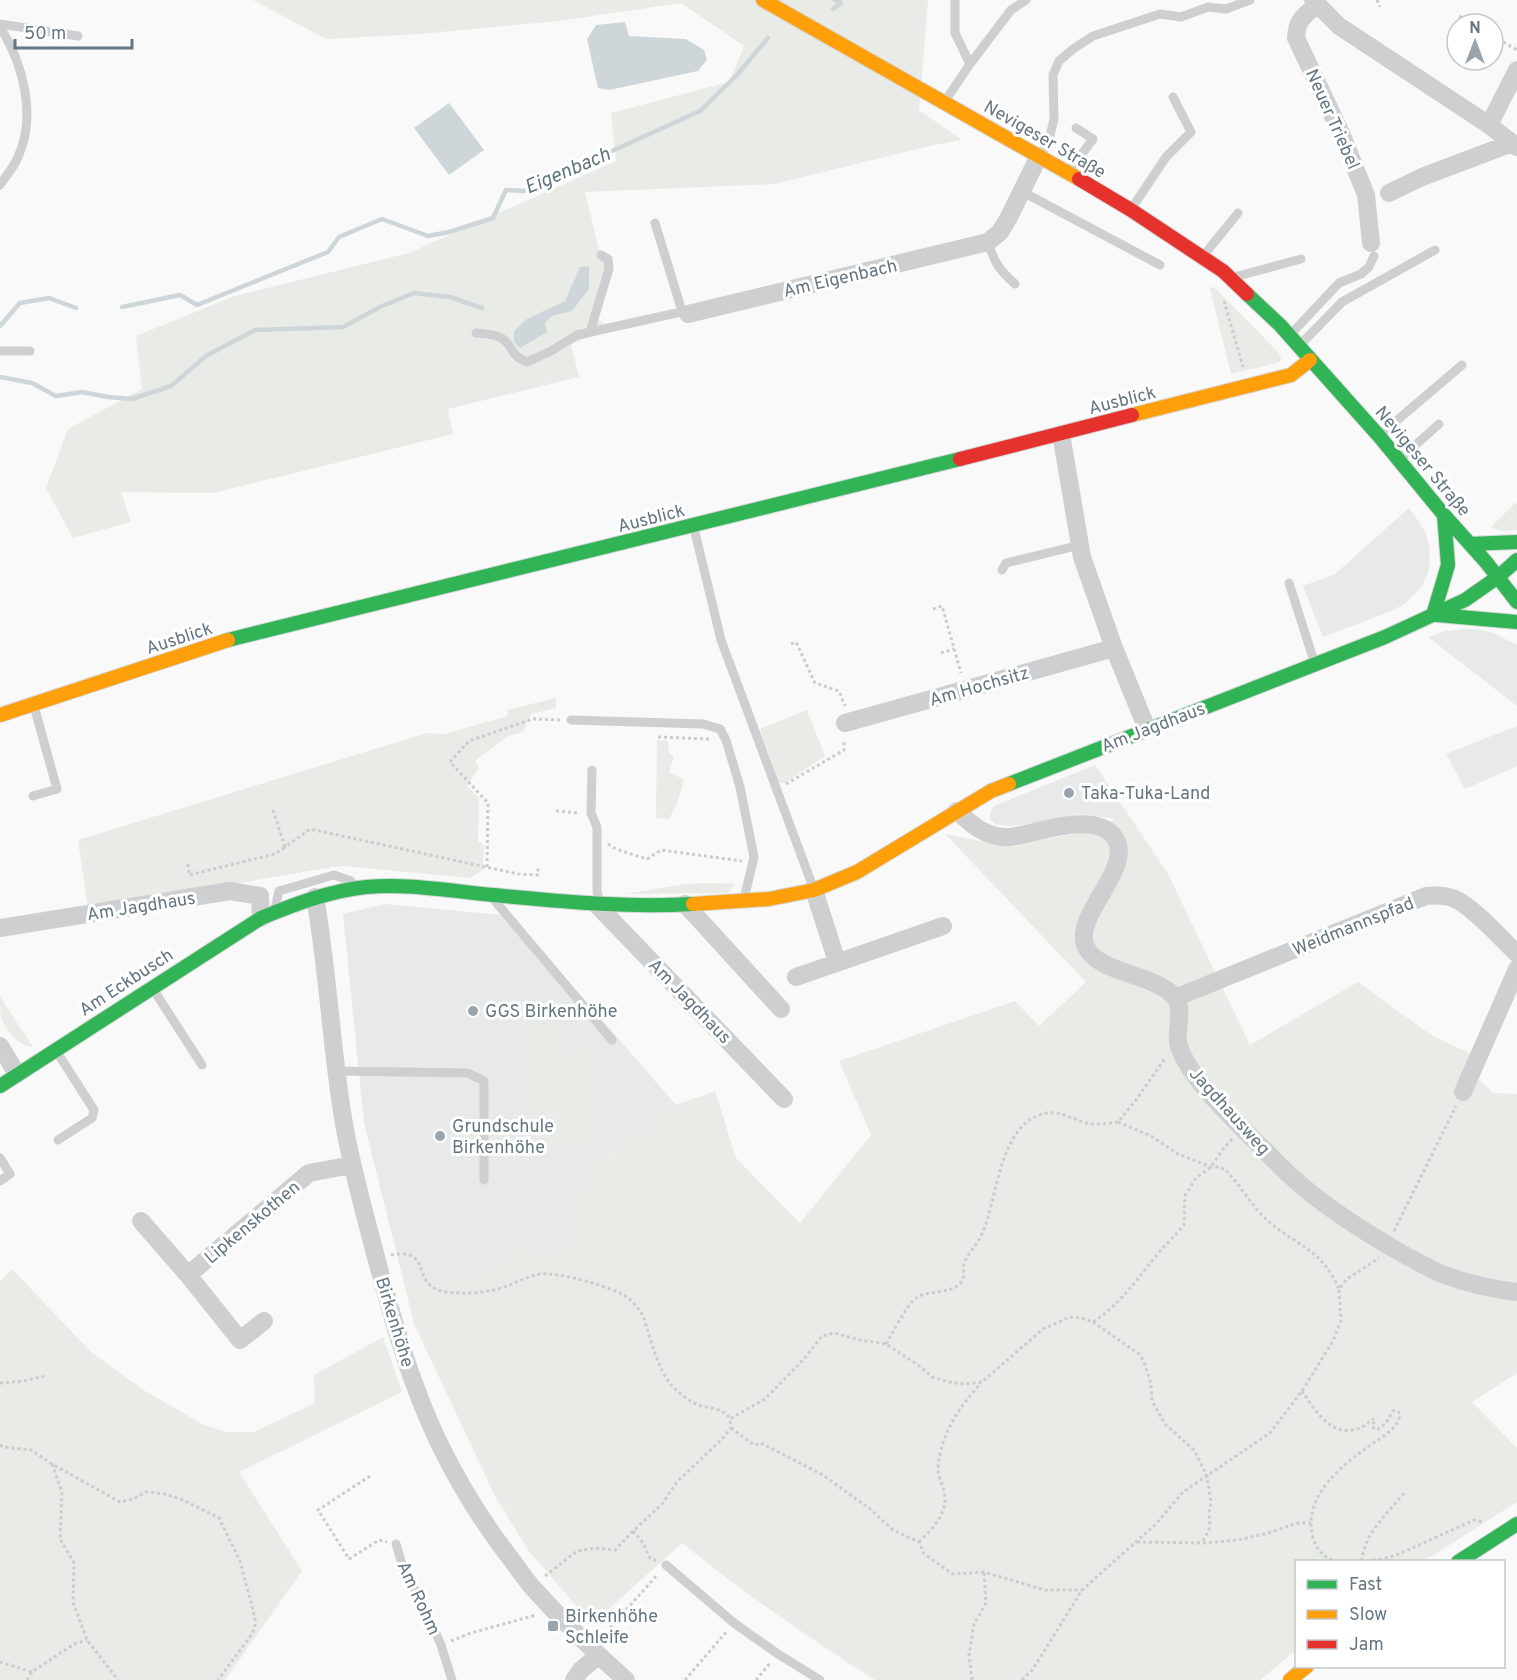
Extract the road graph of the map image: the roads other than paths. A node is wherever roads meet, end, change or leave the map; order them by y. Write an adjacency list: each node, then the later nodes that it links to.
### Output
1 (763, 0): 11 (street, Nevigeser Straße)
2 (955, 0): 8 (lane)
3 (1026, 0): 8 (lane)
4 (1250, 0): 15 (lane)
5 (1315, 2): 12 (street, Neuer Triebel); 24 (street, Neuer Triebel)
6 (0, 26): 7 (lane); 17 (lane)
7 (78, 36)
8 (970, 64): 11 (lane)
9 (1517, 70): 12 (street)
10 (1173, 97): 20 (lane)
11 (944, 103): 15 (street, Nevigeser Straße)
12 (1489, 125): 14 (street, Neuer Triebel)
13 (1076, 128): 16 (lane)
14 (1515, 145): 19 (street, Neuer Triebel)
15 (1039, 156): 16 (street, Nevigeser Straße); 18 (street)
16 (1068, 172): 20 (street, Nevigeser Straße)
17 (0, 185)
18 (1022, 191): 23 (street); 29 (lane)
19 (1389, 193)
20 (1131, 210): 27 (street, Nevigeser Straße)
21 (1238, 213): 27 (lane)
22 (655, 223): 32 (lane)
23 (988, 242): 31 (lane); 32 (street, Am Eigenbach)
24 (1373, 250): 35 (lane)
25 (1435, 250): 35 (lane)
26 (601, 255): 33 (lane)
27 (1203, 256): 30 (street, Nevigeser Straße)
28 (1301, 259): 30 (lane)
29 (1160, 265)
30 (1231, 277): 35 (street, Nevigeser Straße)
31 (1015, 284)
32 (688, 314): 33 (lane)
33 (590, 332): 34 (lane)
34 (476, 333)
35 (1294, 341): 38 (street, Nevigeser Straße)
36 (0, 351): 37 (lane)
37 (30, 351)
38 (1310, 360): 41 (street, Ausblick); 42 (street, Nevigeser Straße)
39 (1462, 364): 42 (lane)
40 (1439, 424): 43 (lane)
41 (1061, 434): 45 (street, Ausblick); 48 (street)
42 (1379, 436): 43 (street, Nevigeser Straße)
43 (1400, 460): 44 (street, Nevigeser Straße)
44 (1444, 515): 47 (street, Nevigeser Straße); 54 (street)
45 (693, 526): 58 (street, Ausblick); 67 (lane)
46 (1517, 542): 47 (street)
47 (1470, 543): 51 (street, Nevigeser Straße)
48 (1080, 544): 50 (lane); 56 (street)
49 (1517, 560): 51 (street, Am Jagdhaus)
50 (1002, 570)
51 (1498, 578): 53 (street, Nevigeser Straße); 54 (street, Am Jagdhaus)
52 (1289, 584): 57 (lane)
53 (1517, 602)
54 (1433, 615): 55 (street); 57 (street, Am Jagdhaus)
55 (1517, 622)
56 (1114, 648): 61 (street, Am Hochsitz); 62 (street)
57 (1315, 664): 62 (street, Am Jagdhaus)
58 (34, 704): 59 (street, Ausblick); 64 (lane)
59 (0, 715)
60 (572, 720): 70 (lane)
61 (849, 722)
62 (1147, 729): 65 (street, Am Jagdhaus)
63 (592, 770): 71 (lane)
64 (33, 796)
65 (957, 811): 67 (street, Am Jagdhaus); 81 (street)
66 (367, 887): 68 (street, Am Jagdhaus); 69 (street, Am Jagdhaus); 73 (lane, Am Jagdhaus)
67 (814, 890): 70 (street, Am Jagdhaus); 77 (street)
68 (490, 895): 71 (street, Am Jagdhaus); 83 (lane)
69 (315, 897): 73 (street, Am Jagdhaus); 87 (street, Birkenhöhe)
70 (744, 900): 72 (street, Am Jagdhaus)
71 (598, 904): 72 (street, Am Jagdhaus); 91 (street, Am Jagdhaus)
72 (686, 904): 82 (street)
73 (268, 915): 75 (street, Am Jagdhaus); 80 (street, Am Eckbusch)
74 (943, 926): 77 (street)
75 (0, 928)
76 (1517, 954): 81 (street, Weidmannspfad)
77 (837, 962): 79 (street)
78 (1517, 969): 90 (street)
79 (796, 977)
80 (152, 987): 85 (street, Am Eckbusch); 86 (lane)
81 (1175, 998): 99 (street, Jagdhausweg)
82 (781, 1008)
83 (612, 1040)
84 (0, 1046): 88 (street)
85 (56, 1050): 88 (street, Am Eckbusch); 92 (lane)
86 (202, 1065)
87 (336, 1071): 94 (street, Birkenhöhe); 95 (lane)
88 (17, 1074): 89 (street, Am Eckbusch)
89 (0, 1086)
90 (1463, 1092)
91 (784, 1099)
92 (58, 1140)
93 (0, 1158): 96 (lane)
94 (352, 1165): 98 (street, Lipkenskothen); 105 (street, Birkenhöhe)
95 (484, 1180)
96 (0, 1181)
97 (141, 1221): 98 (street, Lipkenskothen)
98 (189, 1275): 100 (street, Lipkenskothen)
99 (1517, 1292)
100 (264, 1321)
101 (1517, 1524): 103 (street)
102 (396, 1544): 107 (lane, Am Rohm)
103 (1461, 1560)
104 (666, 1565): 110 (lane)
105 (597, 1654): 108 (street); 109 (street, Birkenhöhe)
106 (1305, 1668): 111 (street)
107 (452, 1680)
108 (574, 1680)
109 (626, 1680)
110 (820, 1680)
111 (1290, 1680)

